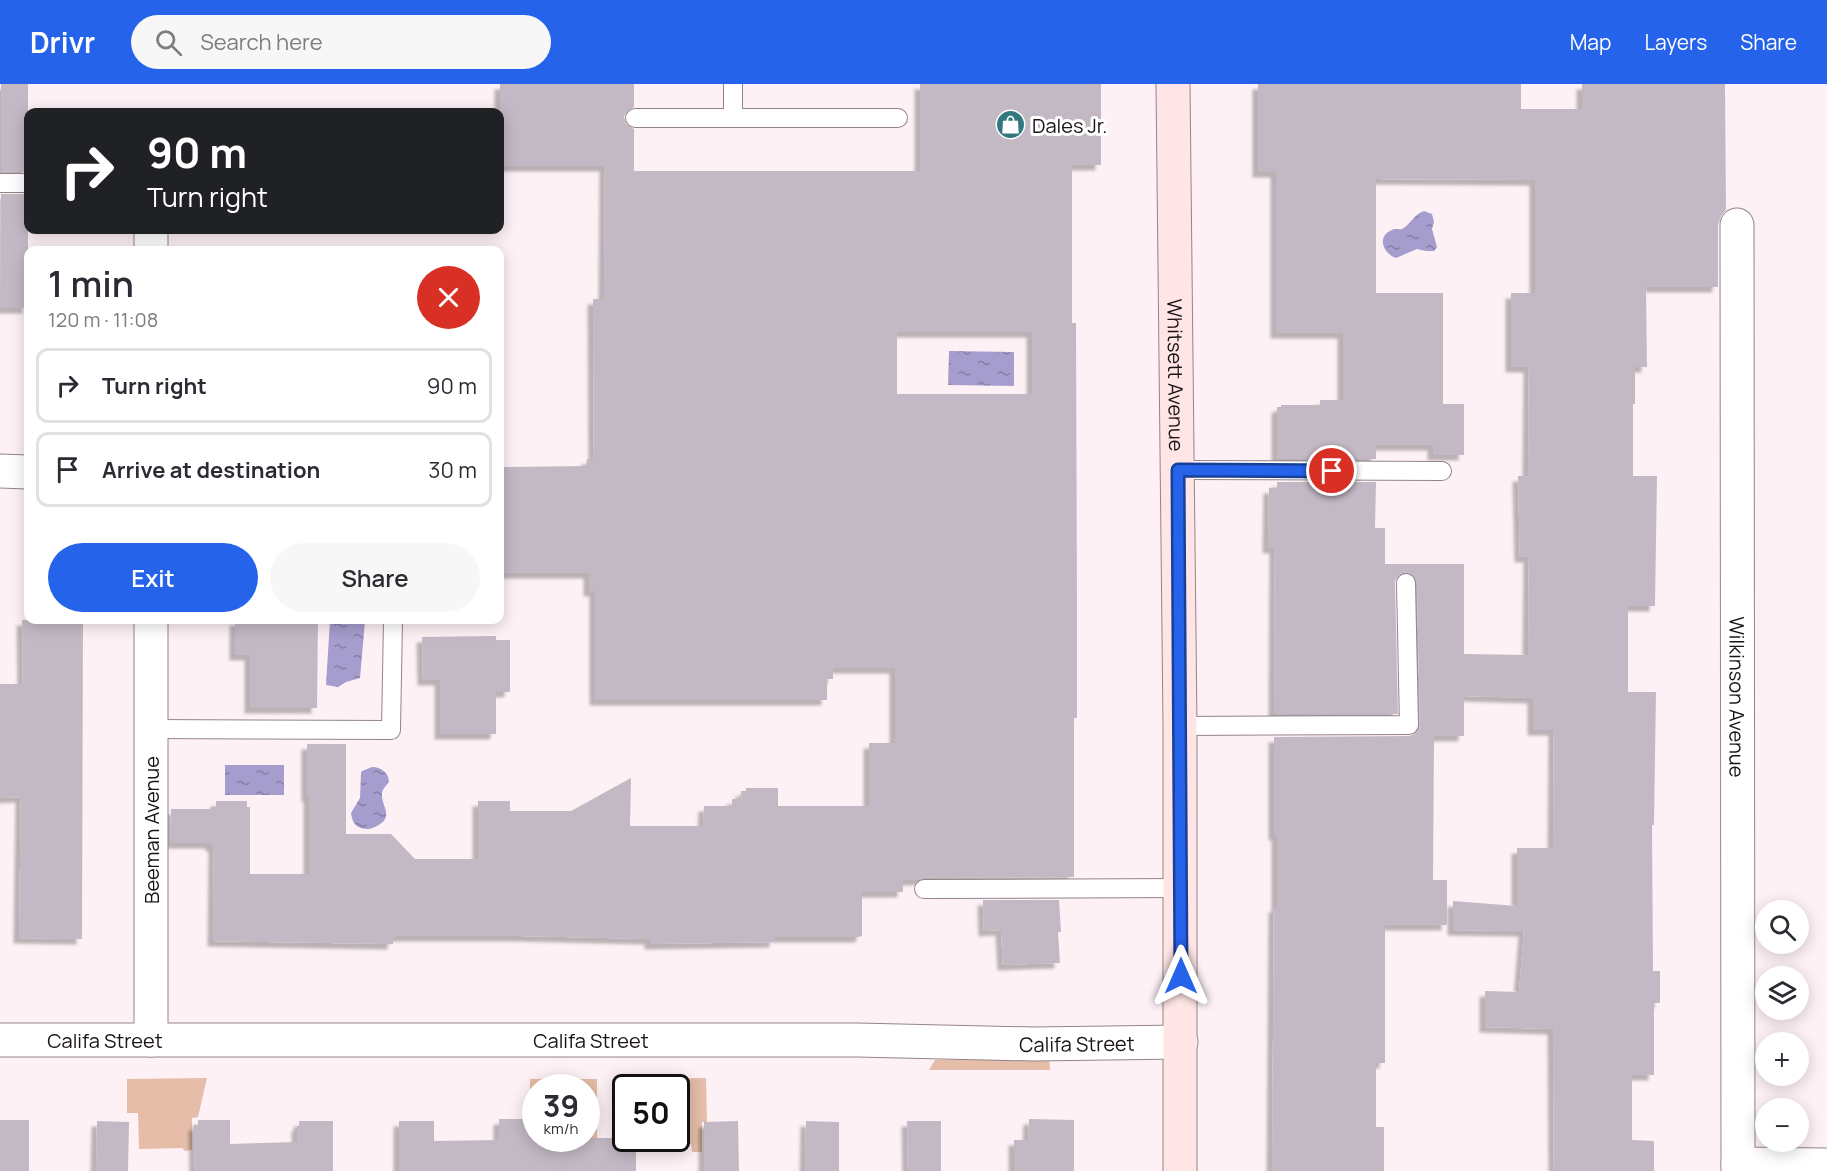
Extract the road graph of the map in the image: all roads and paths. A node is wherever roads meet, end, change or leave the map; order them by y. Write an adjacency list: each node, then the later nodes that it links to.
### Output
1 (733, 84): 4 (lane)
2 (1173, 84): 9 (main road, Whitsett Avenue)
3 (635, 118): 4 (lane)
4 (733, 118): 5 (lane)
5 (898, 118)
6 (0, 183): 7 (lane)
7 (24, 183)
8 (1737, 225): 24 (street, Wilkinson Avenue)
9 (1178, 470): 11 (lane); 16 (main road, Whitsett Avenue)
10 (0, 471): 12 (street)
11 (1442, 471)
12 (24, 472)
13 (1406, 583): 16 (lane)
14 (151, 624): 17 (street, Beeman Avenue)
15 (393, 624): 17 (lane)
16 (1180, 726): 18 (main road, Whitsett Avenue)
17 (151, 729): 21 (street, Beeman Avenue)
18 (1181, 888): 19 (lane); 22 (main road, Whitsett Avenue)
19 (924, 889)
20 (0, 1040): 21 (street, Califa Street)
21 (151, 1040): 22 (street, Califa Street)
22 (1181, 1042): 25 (main road, Whitsett Avenue)
23 (1827, 1165): 24 (street)
24 (1738, 1167)
25 (1180, 1171)

